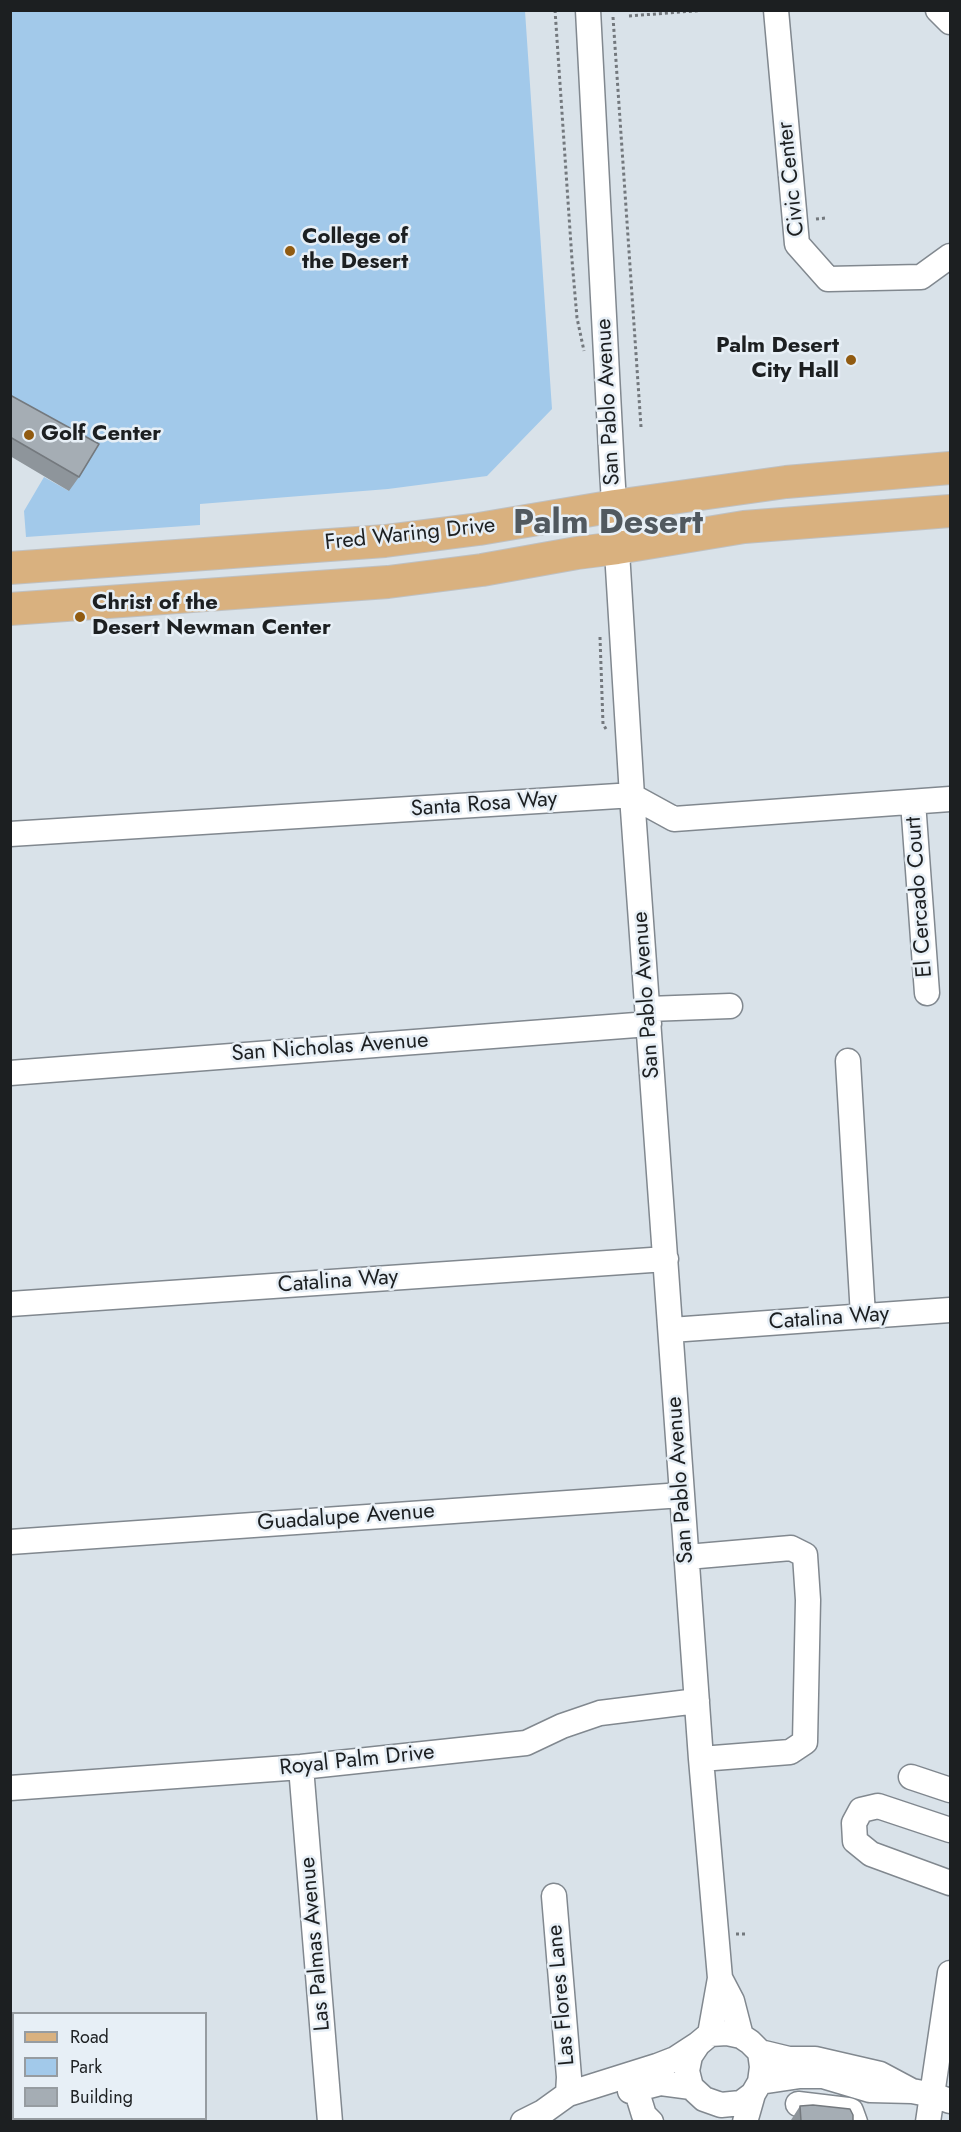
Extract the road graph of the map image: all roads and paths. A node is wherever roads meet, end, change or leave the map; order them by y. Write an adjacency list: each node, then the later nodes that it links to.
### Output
1 (555, 10): 10 (path)
2 (588, 10): 13 (street, San Pablo Avenue)
3 (707, 10): 6 (path)
4 (776, 10): 9 (street, Civic Center)
5 (938, 10): 8 (street)
6 (629, 16)
7 (613, 17): 11 (path)
8 (951, 22)
9 (951, 256)
10 (584, 351)
11 (641, 426)
12 (951, 468): 13 (main road, Fred Waring Drive)
13 (615, 506): 15 (street, San Pablo Avenue); 16 (main road, Fred Waring Drive)
14 (951, 511): 15 (main road, Fred Waring Drive)
15 (617, 548): 17 (main road, Fred Waring Drive); 18 (street, San Pablo Avenue)
16 (10, 568)
17 (10, 609)
18 (632, 796): 20 (street); 21 (street, Santa Rosa Way); 24 (street, San Pablo Avenue)
19 (951, 799): 20 (street)
20 (913, 802): 22 (street, El Cercado Court)
21 (10, 834)
22 (927, 993)
23 (730, 1006): 24 (street, San Nicholas Avenue)
24 (649, 1016): 26 (street, San Nicholas Avenue); 27 (street, San Pablo Avenue)
25 (848, 1061): 30 (street)
26 (10, 1073)
27 (666, 1259): 28 (street, Catalina Way); 31 (street, San Pablo Avenue)
28 (10, 1304)
29 (951, 1310): 30 (street, Catalina Way)
30 (863, 1316): 31 (street, Catalina Way)
31 (671, 1330): 32 (street, San Pablo Avenue)
32 (682, 1495): 33 (street, Guadalupe Avenue); 34 (street, San Pablo Avenue)
33 (10, 1542)
34 (687, 1557): 35 (street, San Pablo Avenue); 36 (street)
35 (697, 1701): 36 (street, San Pablo Avenue); 37 (street, Royal Palm Drive)
36 (701, 1759): 45 (street, San Pablo Avenue)
37 (301, 1767): 39 (street, Royal Palm Drive); 58 (street, Las Palmas Avenue)
38 (911, 1778): 40 (street)
39 (10, 1788)
40 (951, 1790)
41 (951, 1830): 42 (street)
42 (951, 1883)
43 (554, 1896): 52 (street, Las Flores Lane)
44 (951, 1973): 53 (street)
45 (720, 1978): 46 (street, San Pablo Avenue); 47 (street, San Pablo Avenue)
46 (741, 2036): 47 (street); 48 (street)
47 (704, 2039): 52 (street); 54 (street, San Pablo Avenue)
48 (760, 2052): 50 (street); 53 (street)
49 (856, 2085): 50 (street); 53 (street); 56 (street)
50 (757, 2088): 54 (street); 60 (street)
51 (636, 2089): 54 (street); 57 (street); 59 (street)
52 (568, 2094): 57 (street)
53 (932, 2096): 61 (street)
54 (701, 2102)
55 (798, 2104): 56 (street)
56 (852, 2116)
57 (537, 2118)
58 (330, 2121)
59 (651, 2121)
60 (745, 2121)
61 (928, 2121)

